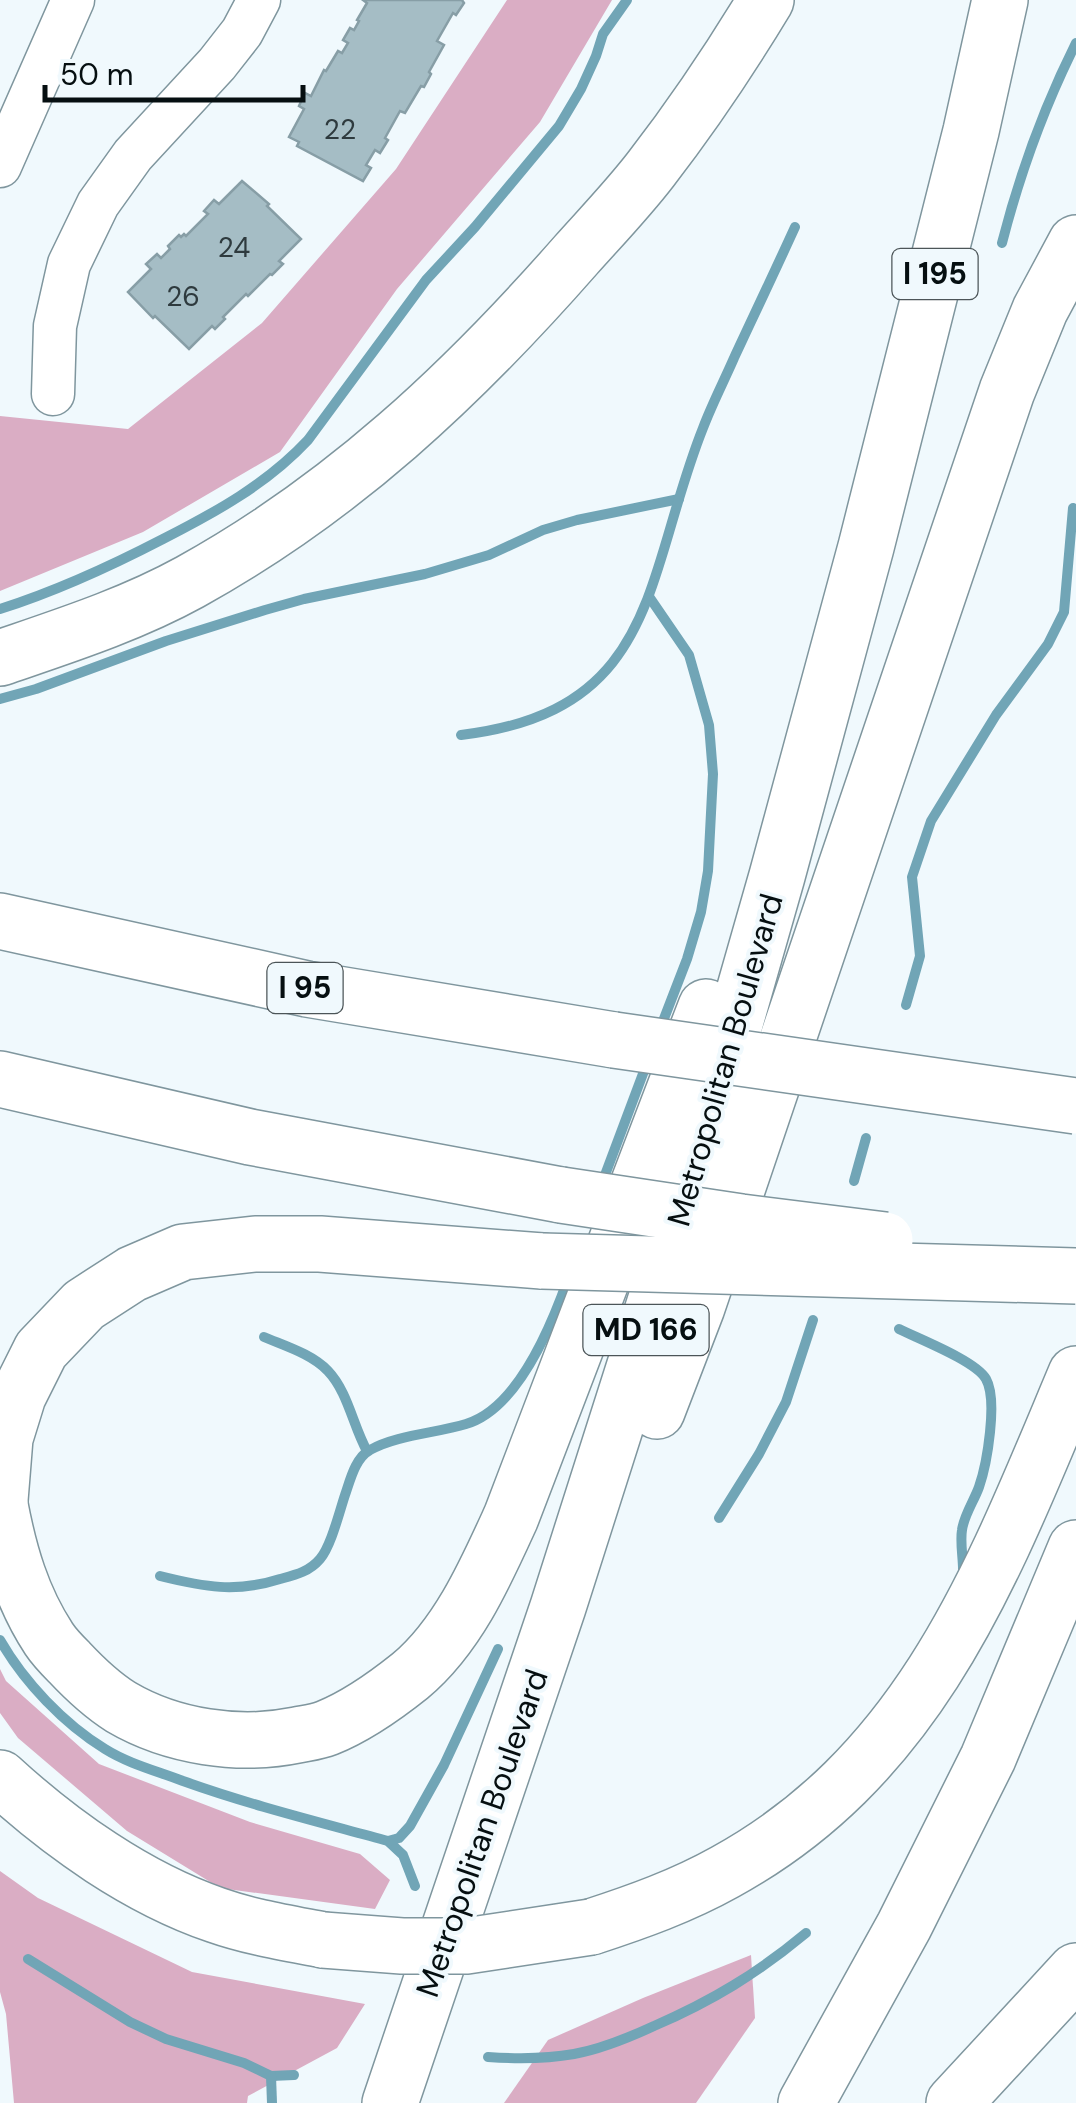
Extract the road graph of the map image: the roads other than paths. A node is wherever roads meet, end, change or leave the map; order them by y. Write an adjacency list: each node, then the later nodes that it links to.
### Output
1 (73, 0): 5 (street)
2 (259, 0): 7 (street)
3 (766, 0): 9 (highway)
4 (1000, 0): 8 (highway, Metropolitan Boulevard / I 195)
5 (0, 166)
6 (1076, 243): 24 (highway)
7 (53, 394)
8 (866, 546): 18 (highway); 24 (highway, Metropolitan Boulevard / MD 166)
9 (0, 658)
10 (0, 922): 11 (highway, I 95)
11 (614, 1040): 12 (highway, bridge); 14 (highway, I 95, bridge)
12 (1076, 1067)
13 (0, 1079): 15 (highway, bridge)
14 (1076, 1106)
15 (1076, 1262)
16 (1076, 1276): 18 (highway, bridge)
17 (1076, 1374): 22 (highway, bridge)
18 (0, 1503)
19 (1076, 1548): 21 (highway)
20 (1076, 1580): 21 (highway)
21 (988, 1758): 25 (highway)
22 (0, 1778)
23 (1076, 1971): 26 (highway)
24 (393, 2094)
25 (806, 2103)
26 (954, 2103)

